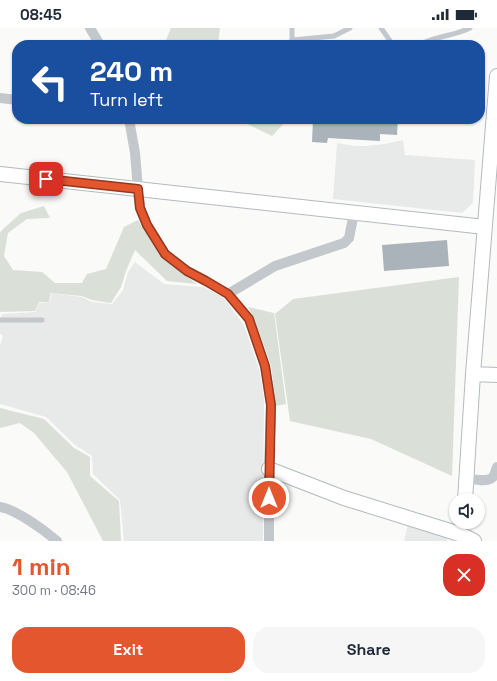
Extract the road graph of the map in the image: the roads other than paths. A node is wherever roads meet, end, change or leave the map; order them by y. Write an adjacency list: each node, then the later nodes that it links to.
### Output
1 (90, 28): 6 (street)
2 (292, 28): 7 (lane)
3 (350, 28): 7 (lane)
4 (381, 28): 8 (lane)
5 (470, 28): 9 (lane)
6 (97, 40)
7 (292, 40)
8 (389, 40)
9 (433, 40)
10 (497, 76): 17 (street)
11 (0, 98): 12 (street)
12 (12, 99)
13 (130, 124): 15 (street)
14 (0, 174): 15 (street)
15 (138, 189): 16 (street); 18 (street)
16 (354, 213): 17 (street); 18 (street)
17 (485, 227): 21 (street)
18 (228, 294): 24 (street)
19 (0, 320): 20 (lane)
20 (42, 320)
21 (473, 374): 22 (street); 25 (street)
22 (497, 375)
23 (497, 467): 25 (street)
24 (269, 469): 28 (street); 30 (street)
25 (466, 478): 26 (street)
26 (465, 493)
27 (0, 507): 29 (street)
28 (465, 535)
29 (57, 541)
30 (269, 541)

